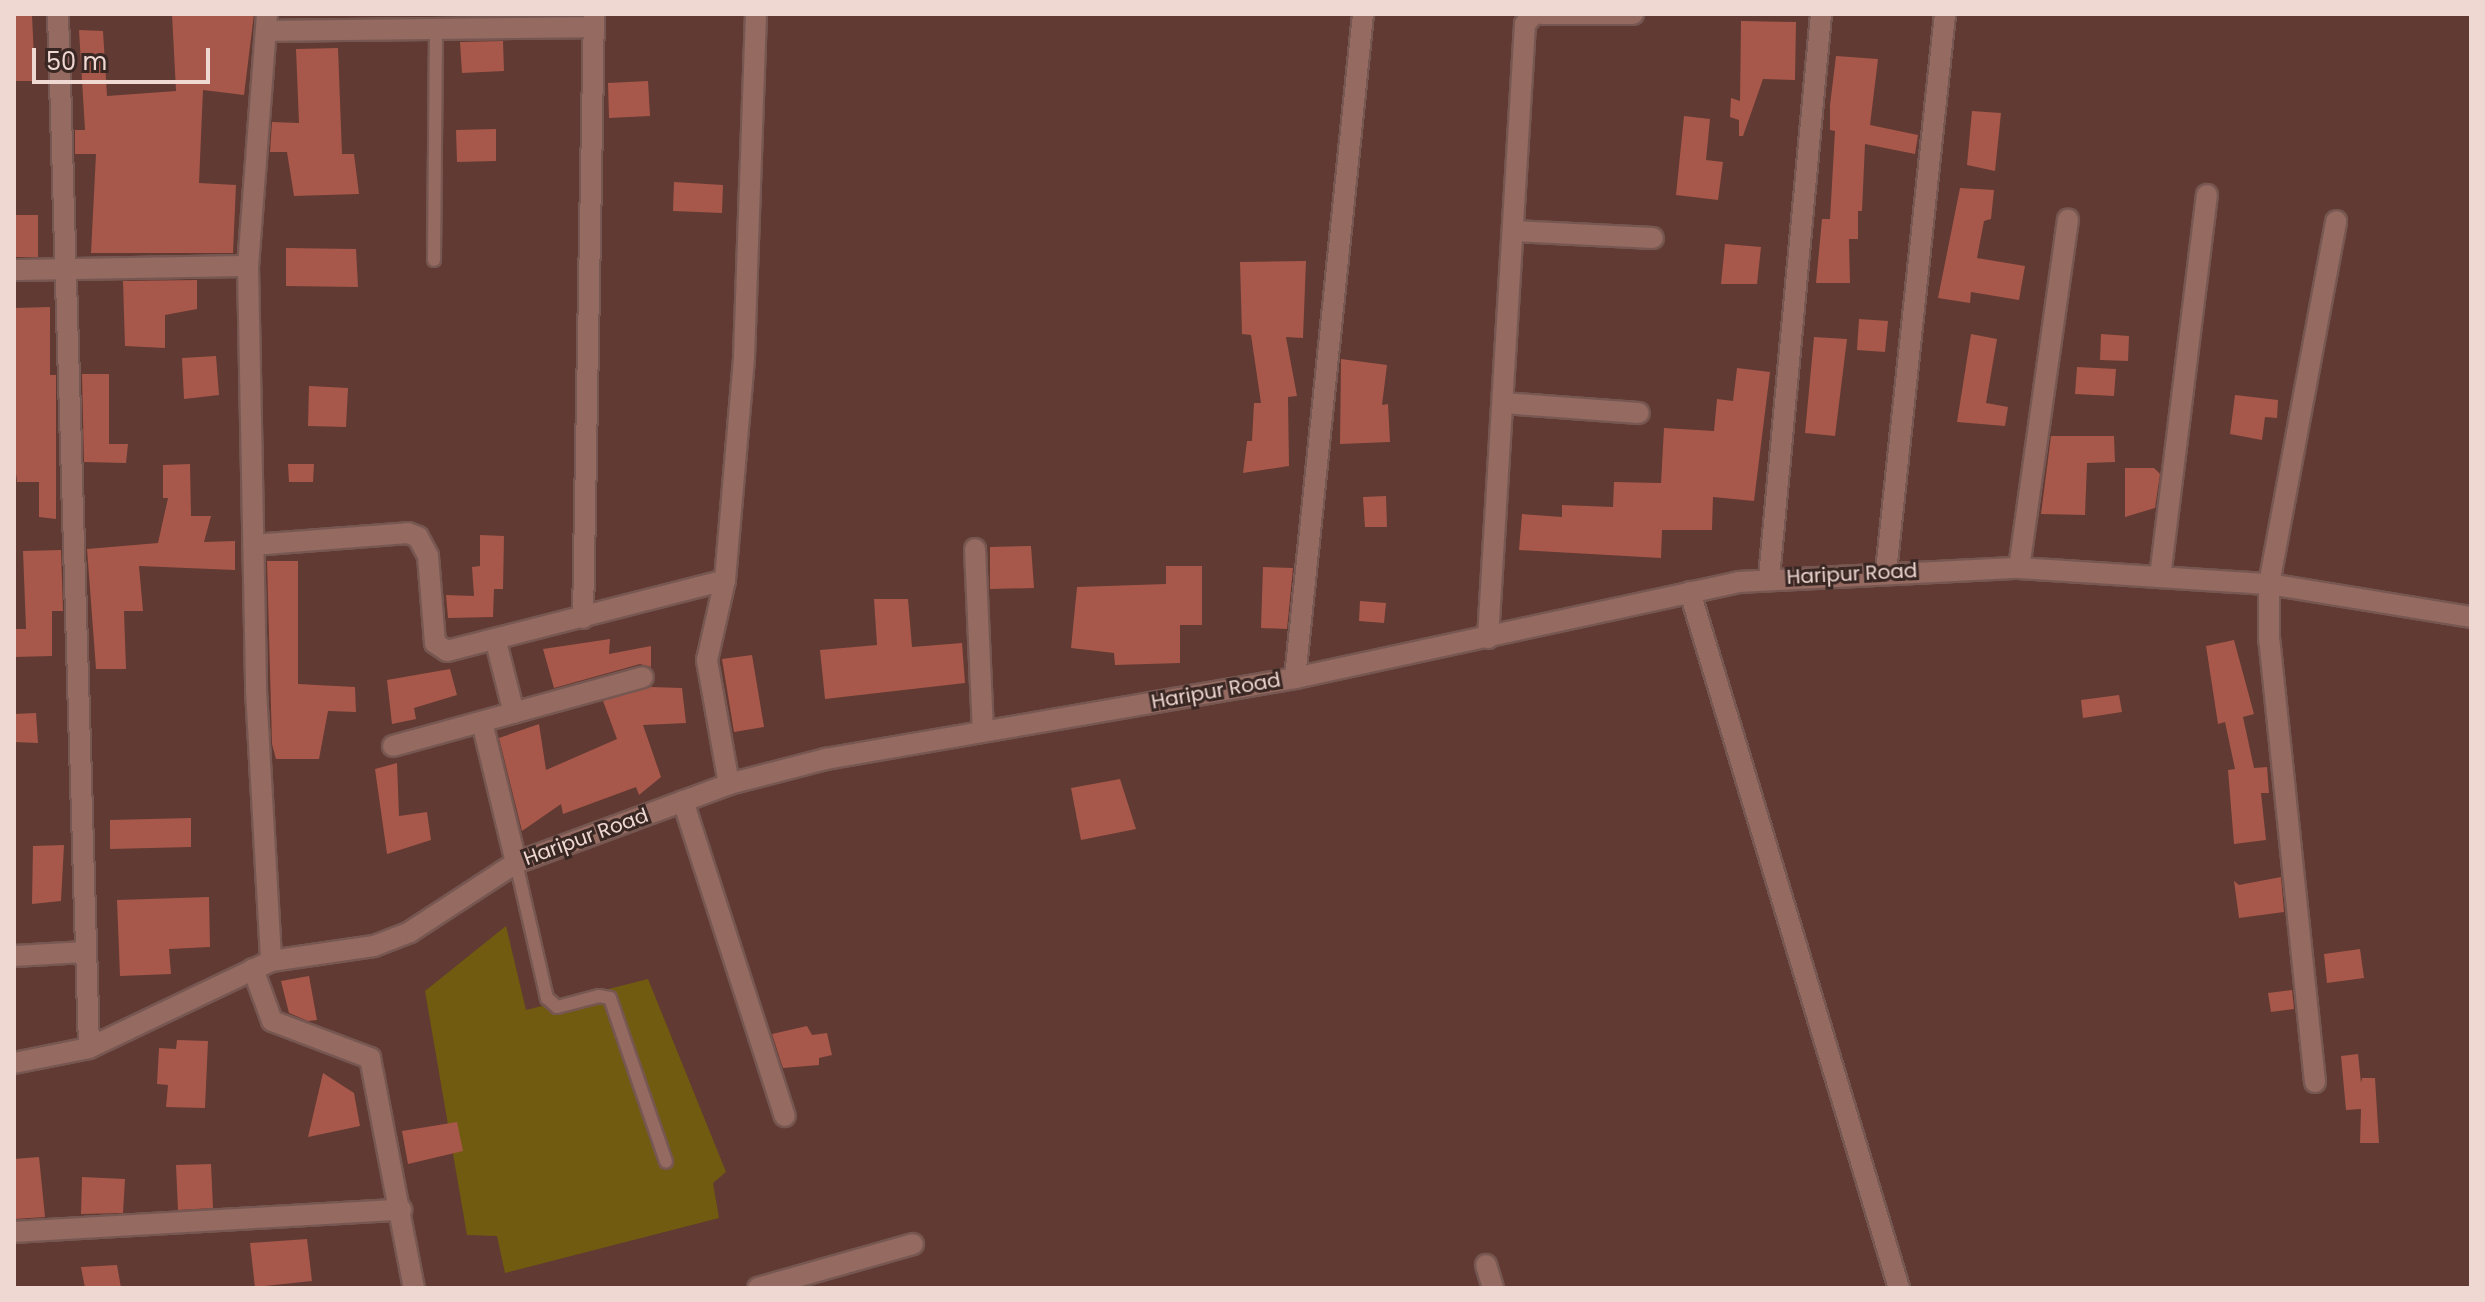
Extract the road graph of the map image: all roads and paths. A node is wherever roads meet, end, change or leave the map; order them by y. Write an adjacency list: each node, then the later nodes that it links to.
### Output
1 (58, 14): 19 (street)
2 (756, 14): 29 (street)
3 (1363, 14): 37 (street)
4 (1534, 14): 15 (street)
5 (1541, 14): 6 (street)
6 (1633, 14)
7 (1821, 14): 28 (street)
8 (1945, 14): 26 (street)
9 (593, 21): 10 (street); 33 (street)
10 (436, 22): 11 (street); 17 (lane)
11 (267, 23): 18 (street)
12 (2207, 195): 27 (street)
13 (2068, 219): 25 (street)
14 (2336, 221): 30 (street)
15 (1514, 231): 16 (street); 21 (street)
16 (1653, 238)
17 (434, 260)
18 (248, 266): 19 (street); 23 (street)
19 (66, 269): 20 (street); 45 (street)
20 (14, 270)
21 (1503, 403): 22 (street); 34 (street)
22 (1639, 413)
23 (253, 545): 35 (street); 47 (street)
24 (975, 549): 40 (street)
25 (2019, 568): 26 (street, Haripur Road); 27 (street, Haripur Road)
26 (1886, 572): 28 (street, Haripur Road)
27 (2160, 577): 30 (street, Haripur Road)
28 (1769, 578): 31 (street, Haripur Road)
29 (725, 580): 33 (street); 42 (street)
30 (2269, 584): 32 (street, Haripur Road); 50 (street)
31 (1690, 592): 34 (street, Haripur Road); 60 (street)
32 (2471, 617)
33 (583, 618): 35 (street)
34 (1488, 638): 37 (street, Haripur Road)
35 (496, 642): 38 (street)
36 (643, 677): 38 (street)
37 (1295, 678): 40 (street, Haripur Road)
38 (514, 713): 39 (street)
39 (482, 722): 41 (street); 44 (street)
40 (983, 731): 42 (street, Haripur Road)
41 (393, 746)
42 (729, 784): 43 (street, Haripur Road)
43 (683, 801): 44 (street, Haripur Road); 51 (street)
44 (516, 863): 47 (street, Haripur Road); 52 (lane)
45 (85, 952): 46 (street); 48 (street)
46 (14, 956)
47 (262, 965): 48 (street, Haripur Road); 53 (street)
48 (89, 1048): 49 (street, Haripur Road)
49 (14, 1063)
50 (2315, 1082)
51 (785, 1116)
52 (666, 1162)
53 (401, 1210): 54 (street); 57 (street)
54 (14, 1232)
55 (913, 1244): 58 (street)
56 (1486, 1265): 59 (street)
57 (414, 1288)
58 (758, 1288)
59 (1493, 1288)
60 (1899, 1288)

